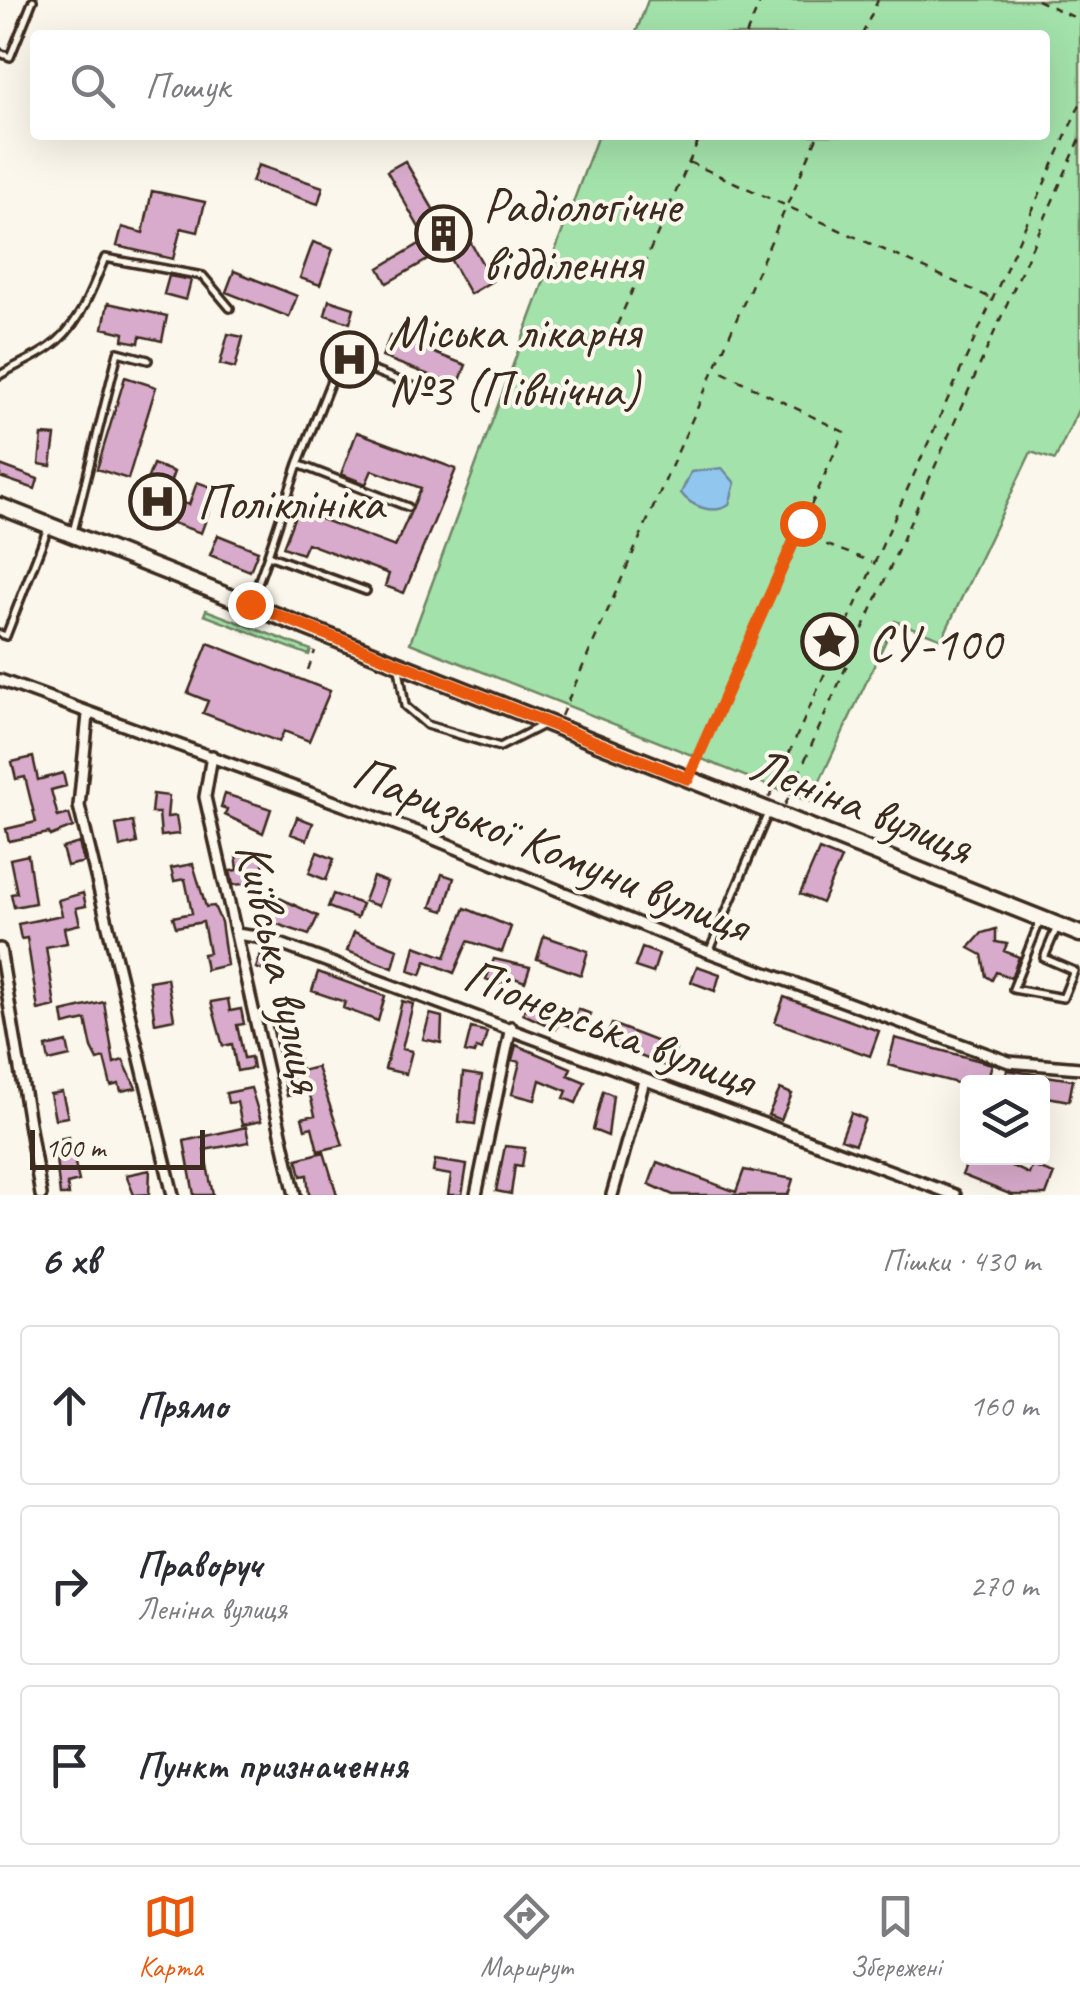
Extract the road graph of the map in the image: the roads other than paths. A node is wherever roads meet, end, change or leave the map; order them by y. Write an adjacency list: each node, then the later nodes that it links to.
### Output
1 (34, 0): 2 (lane)
2 (0, 53)
3 (230, 308): 5 (lane)
4 (148, 360): 11 (lane)
5 (0, 375)
6 (428, 392): 7 (lane)
7 (298, 464): 9 (lane); 12 (lane)
8 (0, 506): 10 (main road, Леніна вулиця)
9 (408, 507)
10 (49, 526): 11 (main road, Леніна вулиця); 15 (lane)
11 (72, 534): 14 (main road, Леніна вулиця)
12 (268, 555): 13 (lane); 14 (lane)
13 (366, 590)
14 (250, 604): 16 (main road, Леніна вулиця)
15 (0, 634)
16 (398, 664): 19 (main road, Леніна вулиця); 19 (lane)
17 (0, 680): 18 (street, Паризької Комуни вулиця)
18 (88, 715): 20 (street, Паризької Комуни вулиця); 32 (street)
19 (552, 725): 21 (main road, Леніна вулиця)
20 (212, 756): 24 (street, Київська вулиця); 27 (street, Паризької Комуни вулиця)
21 (772, 811): 22 (main road, Леніна вулиця); 27 (lane)
22 (1041, 918): 23 (main road, Леніна вулиця); 23 (lane)
23 (1057, 925): 25 (main road, Леніна вулиця)
24 (236, 934): 28 (street, Піонерська вулиця); 33 (street, Київська вулиця)
25 (1080, 934)
26 (0, 950): 31 (street)
27 (709, 952): 29 (street, Паризької Комуни вулиця)
28 (511, 1027): 30 (street, Піонерська вулиця); 34 (street)
29 (1080, 1068)
30 (644, 1081): 35 (street); 36 (street, Піонерська вулиця)
31 (42, 1195)
32 (173, 1195)
33 (295, 1195)
34 (476, 1195)
35 (612, 1195)
36 (955, 1195)

